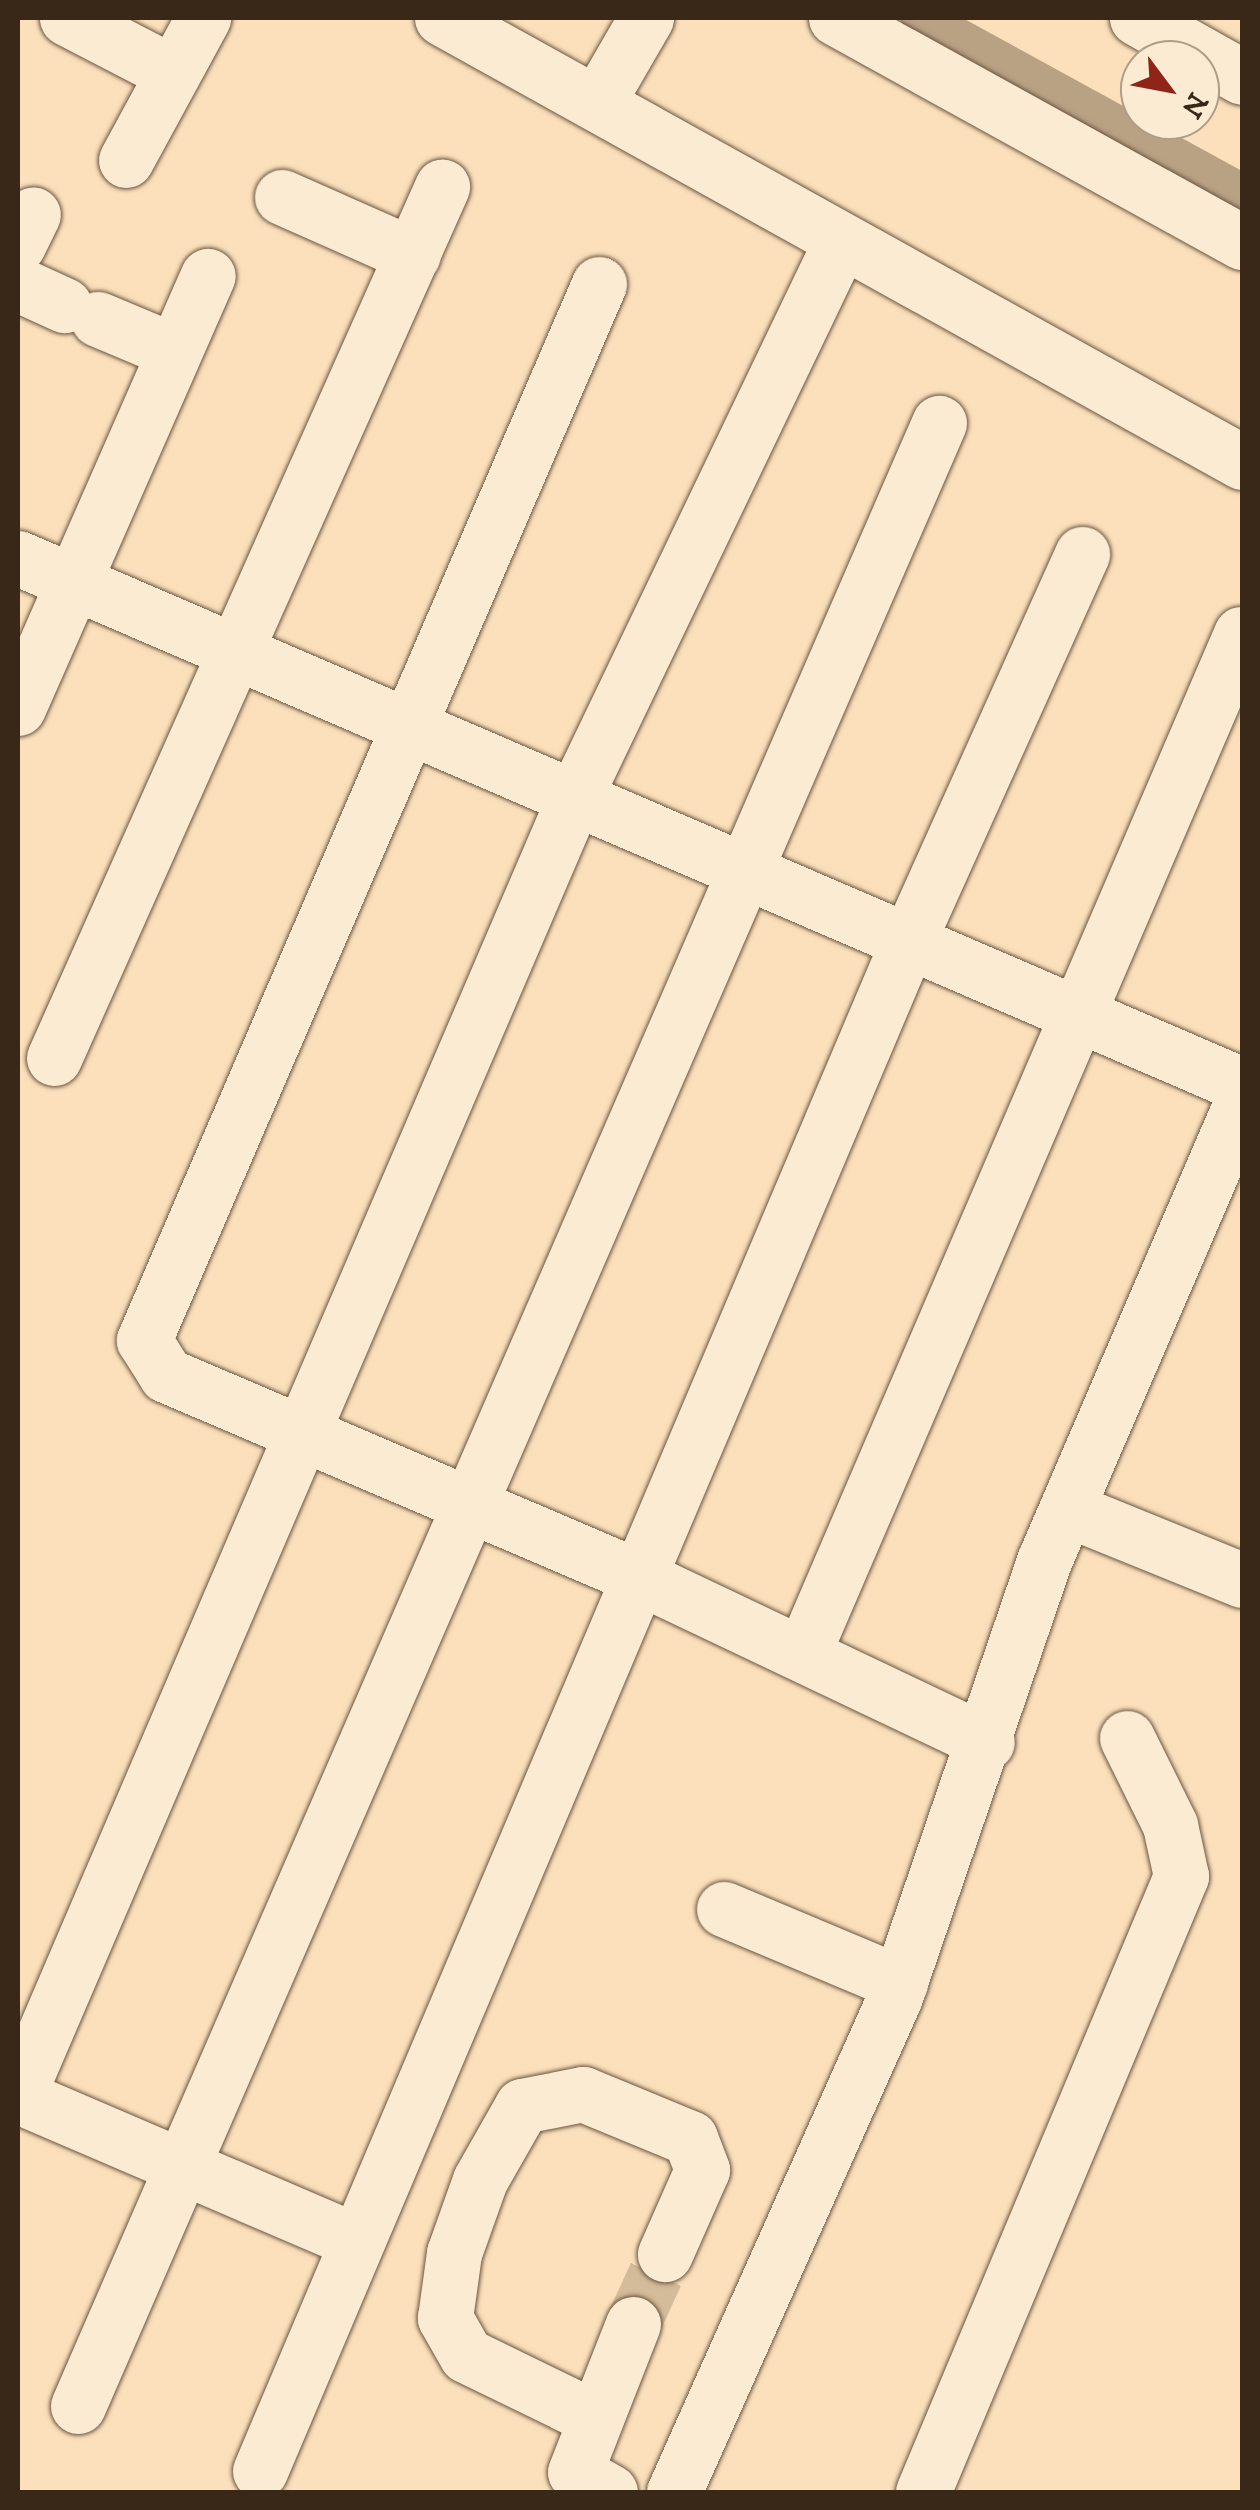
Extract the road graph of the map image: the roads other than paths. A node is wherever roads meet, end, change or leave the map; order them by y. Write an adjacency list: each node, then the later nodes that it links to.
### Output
1 (66, 18): 7 (street)
2 (203, 18): 7 (street)
3 (442, 18): 9 (street)
4 (646, 18): 9 (street)
5 (836, 18): 14 (street)
6 (1137, 18): 8 (street)
7 (173, 73): 10 (street)
8 (1242, 77)
9 (597, 102): 13 (street)
10 (126, 160)
11 (442, 187): 15 (street)
12 (282, 197): 15 (street)
13 (840, 241): 21 (street); 29 (street)
14 (1242, 242)
15 (413, 255): 26 (street)
16 (208, 276): 19 (street)
17 (599, 284): 28 (street)
18 (60, 302): 19 (street)
19 (174, 351): 24 (street)
20 (939, 424): 30 (street)
21 (1242, 462)
22 (1082, 554): 31 (street)
23 (18, 558): 24 (street)
24 (72, 582): 26 (street); 27 (street)
25 (1241, 634): 32 (street)
26 (237, 652): 28 (street); 33 (street)
27 (18, 708)
28 (403, 723): 29 (street); 36 (street)
29 (576, 796): 30 (street); 36 (street)
30 (740, 866): 31 (street); 37 (street)
31 (910, 936): 32 (street); 39 (street)
32 (1080, 1009): 34 (street); 41 (street)
33 (54, 1058)
34 (1242, 1086)
35 (1242, 1101): 38 (street)
36 (298, 1437): 37 (street); 46 (street)
37 (463, 1505): 39 (street); 47 (street)
38 (1067, 1509): 40 (street); 43 (street)
39 (638, 1576): 41 (street); 48 (street)
40 (1242, 1580)
41 (804, 1651): 43 (street)
42 (1127, 1738): 56 (street)
43 (987, 1742): 45 (street)
44 (724, 1910): 45 (street)
45 (900, 1982): 55 (street)
46 (18, 2096): 47 (street)
47 (186, 2164): 48 (street); 51 (street)
48 (356, 2241): 53 (street)
49 (666, 2254): 52 (street)
50 (633, 2324): 52 (street)
51 (78, 2406)
52 (593, 2417): 54 (street)
53 (260, 2472)
54 (583, 2486)
55 (674, 2492)
56 (923, 2492)

